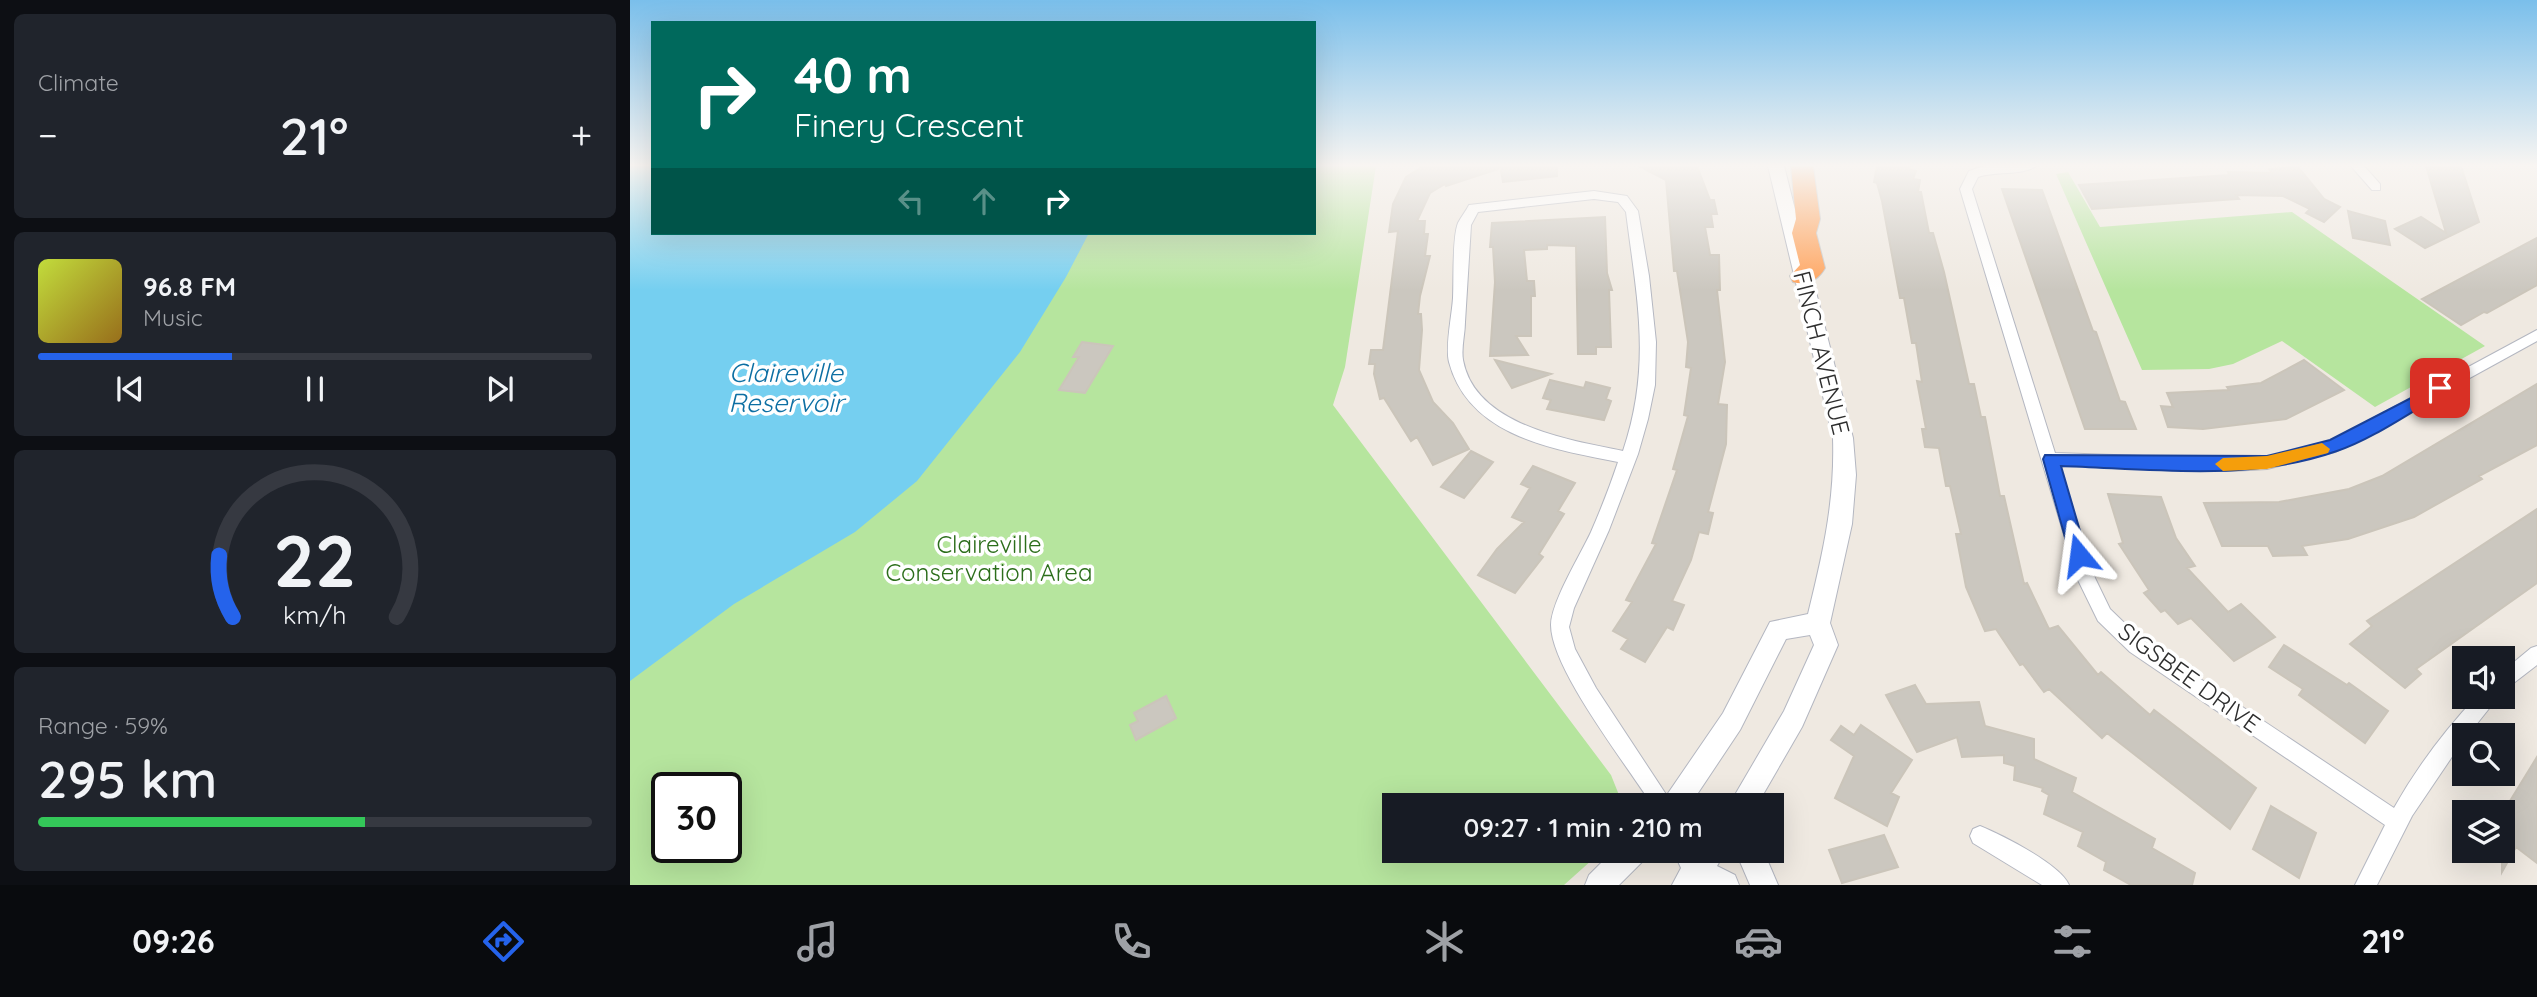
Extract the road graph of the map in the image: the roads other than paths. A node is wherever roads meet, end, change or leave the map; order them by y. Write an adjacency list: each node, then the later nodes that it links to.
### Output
1 (1477, 207): 8 (street)
2 (1629, 207): 8 (street)
3 (1786, 207): 6 (main road, FINCH AVENUE)
4 (1807, 207): 6 (highway)
5 (1972, 207): 9 (street, SIGSBEE DRIVE)
6 (1802, 276): 10 (main road, FINCH AVENUE)
7 (2537, 334): 9 (street)
8 (1627, 458): 15 (street)
9 (2051, 459): 19 (street, SIGSBEE DRIVE)
10 (1818, 623): 14 (main road, FINCH AVENUE); 16 (main road)
11 (2537, 654): 12 (street)
12 (2515, 673)
13 (2479, 709): 19 (street)
14 (1793, 719): 17 (main road, FINCH AVENUE); 18 (main road)
15 (1655, 793)
16 (1681, 793)
17 (1749, 793)
18 (1760, 793)
19 (2396, 821): 28 (street)
20 (1980, 836): 27 (street)
21 (1621, 863): 24 (main road)
22 (1755, 863): 26 (main road)
23 (1697, 869): 25 (main road)
24 (1599, 885)
25 (1725, 885)
26 (1764, 885)
27 (2058, 885)
28 (2366, 885)

